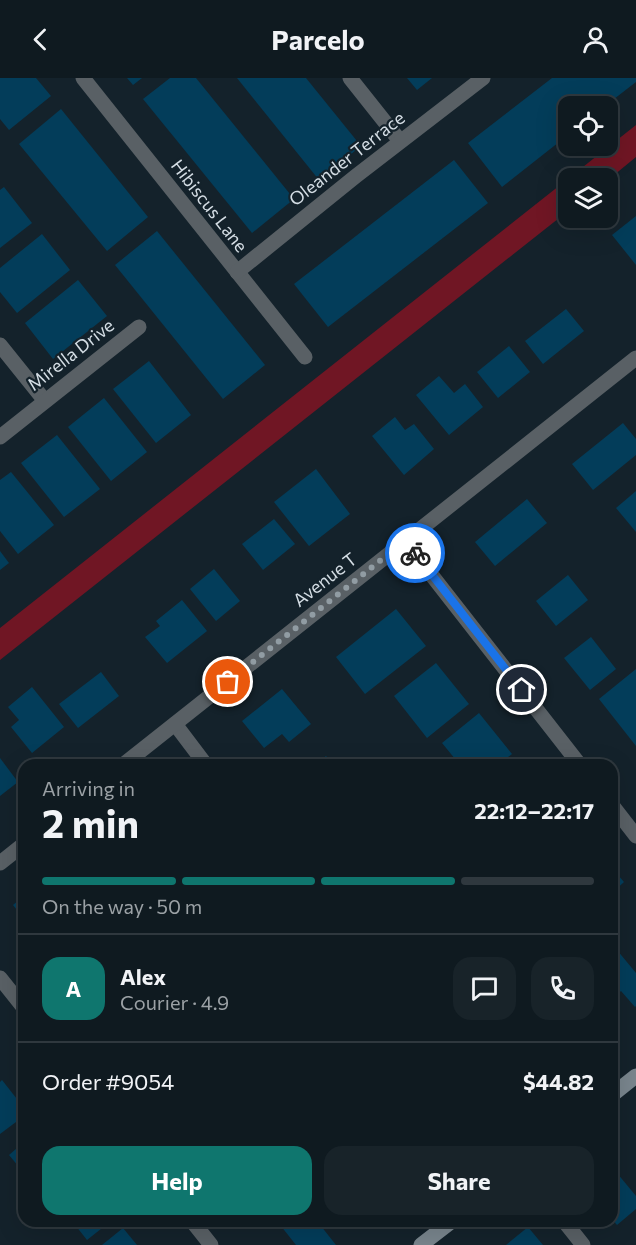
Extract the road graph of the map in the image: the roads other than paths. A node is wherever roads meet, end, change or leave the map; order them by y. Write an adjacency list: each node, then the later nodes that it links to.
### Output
1 (83, 78): 5 (street, Hibiscus Lane)
2 (350, 78): 4 (street)
3 (483, 78): 4 (street, Oleander Terrace)
4 (400, 141): 5 (street, Oleander Terrace)
5 (237, 272): 8 (street, Hibiscus Lane)
6 (139, 327): 10 (street, Mirella Drive)
7 (0, 345): 10 (street)
8 (305, 357)
9 (636, 359): 12 (street, Avenue T)
10 (45, 401): 11 (street, Mirella Drive)
11 (0, 437)
12 (405, 541): 13 (street, Avenue T); 16 (street)
13 (174, 724): 14 (street, Avenue T); 15 (street)
14 (130, 759)
15 (201, 759)
16 (575, 759)
17 (618, 813): 18 (street)
18 (636, 836)
19 (18, 849): 20 (street)
20 (0, 863)
21 (0, 978): 22 (street)
22 (18, 1000)
23 (636, 1076): 24 (street)
24 (618, 1090)
25 (197, 1227): 28 (street)
26 (444, 1227): 29 (street)
27 (569, 1227): 30 (street)
28 (211, 1245)
29 (421, 1245)
30 (583, 1245)

